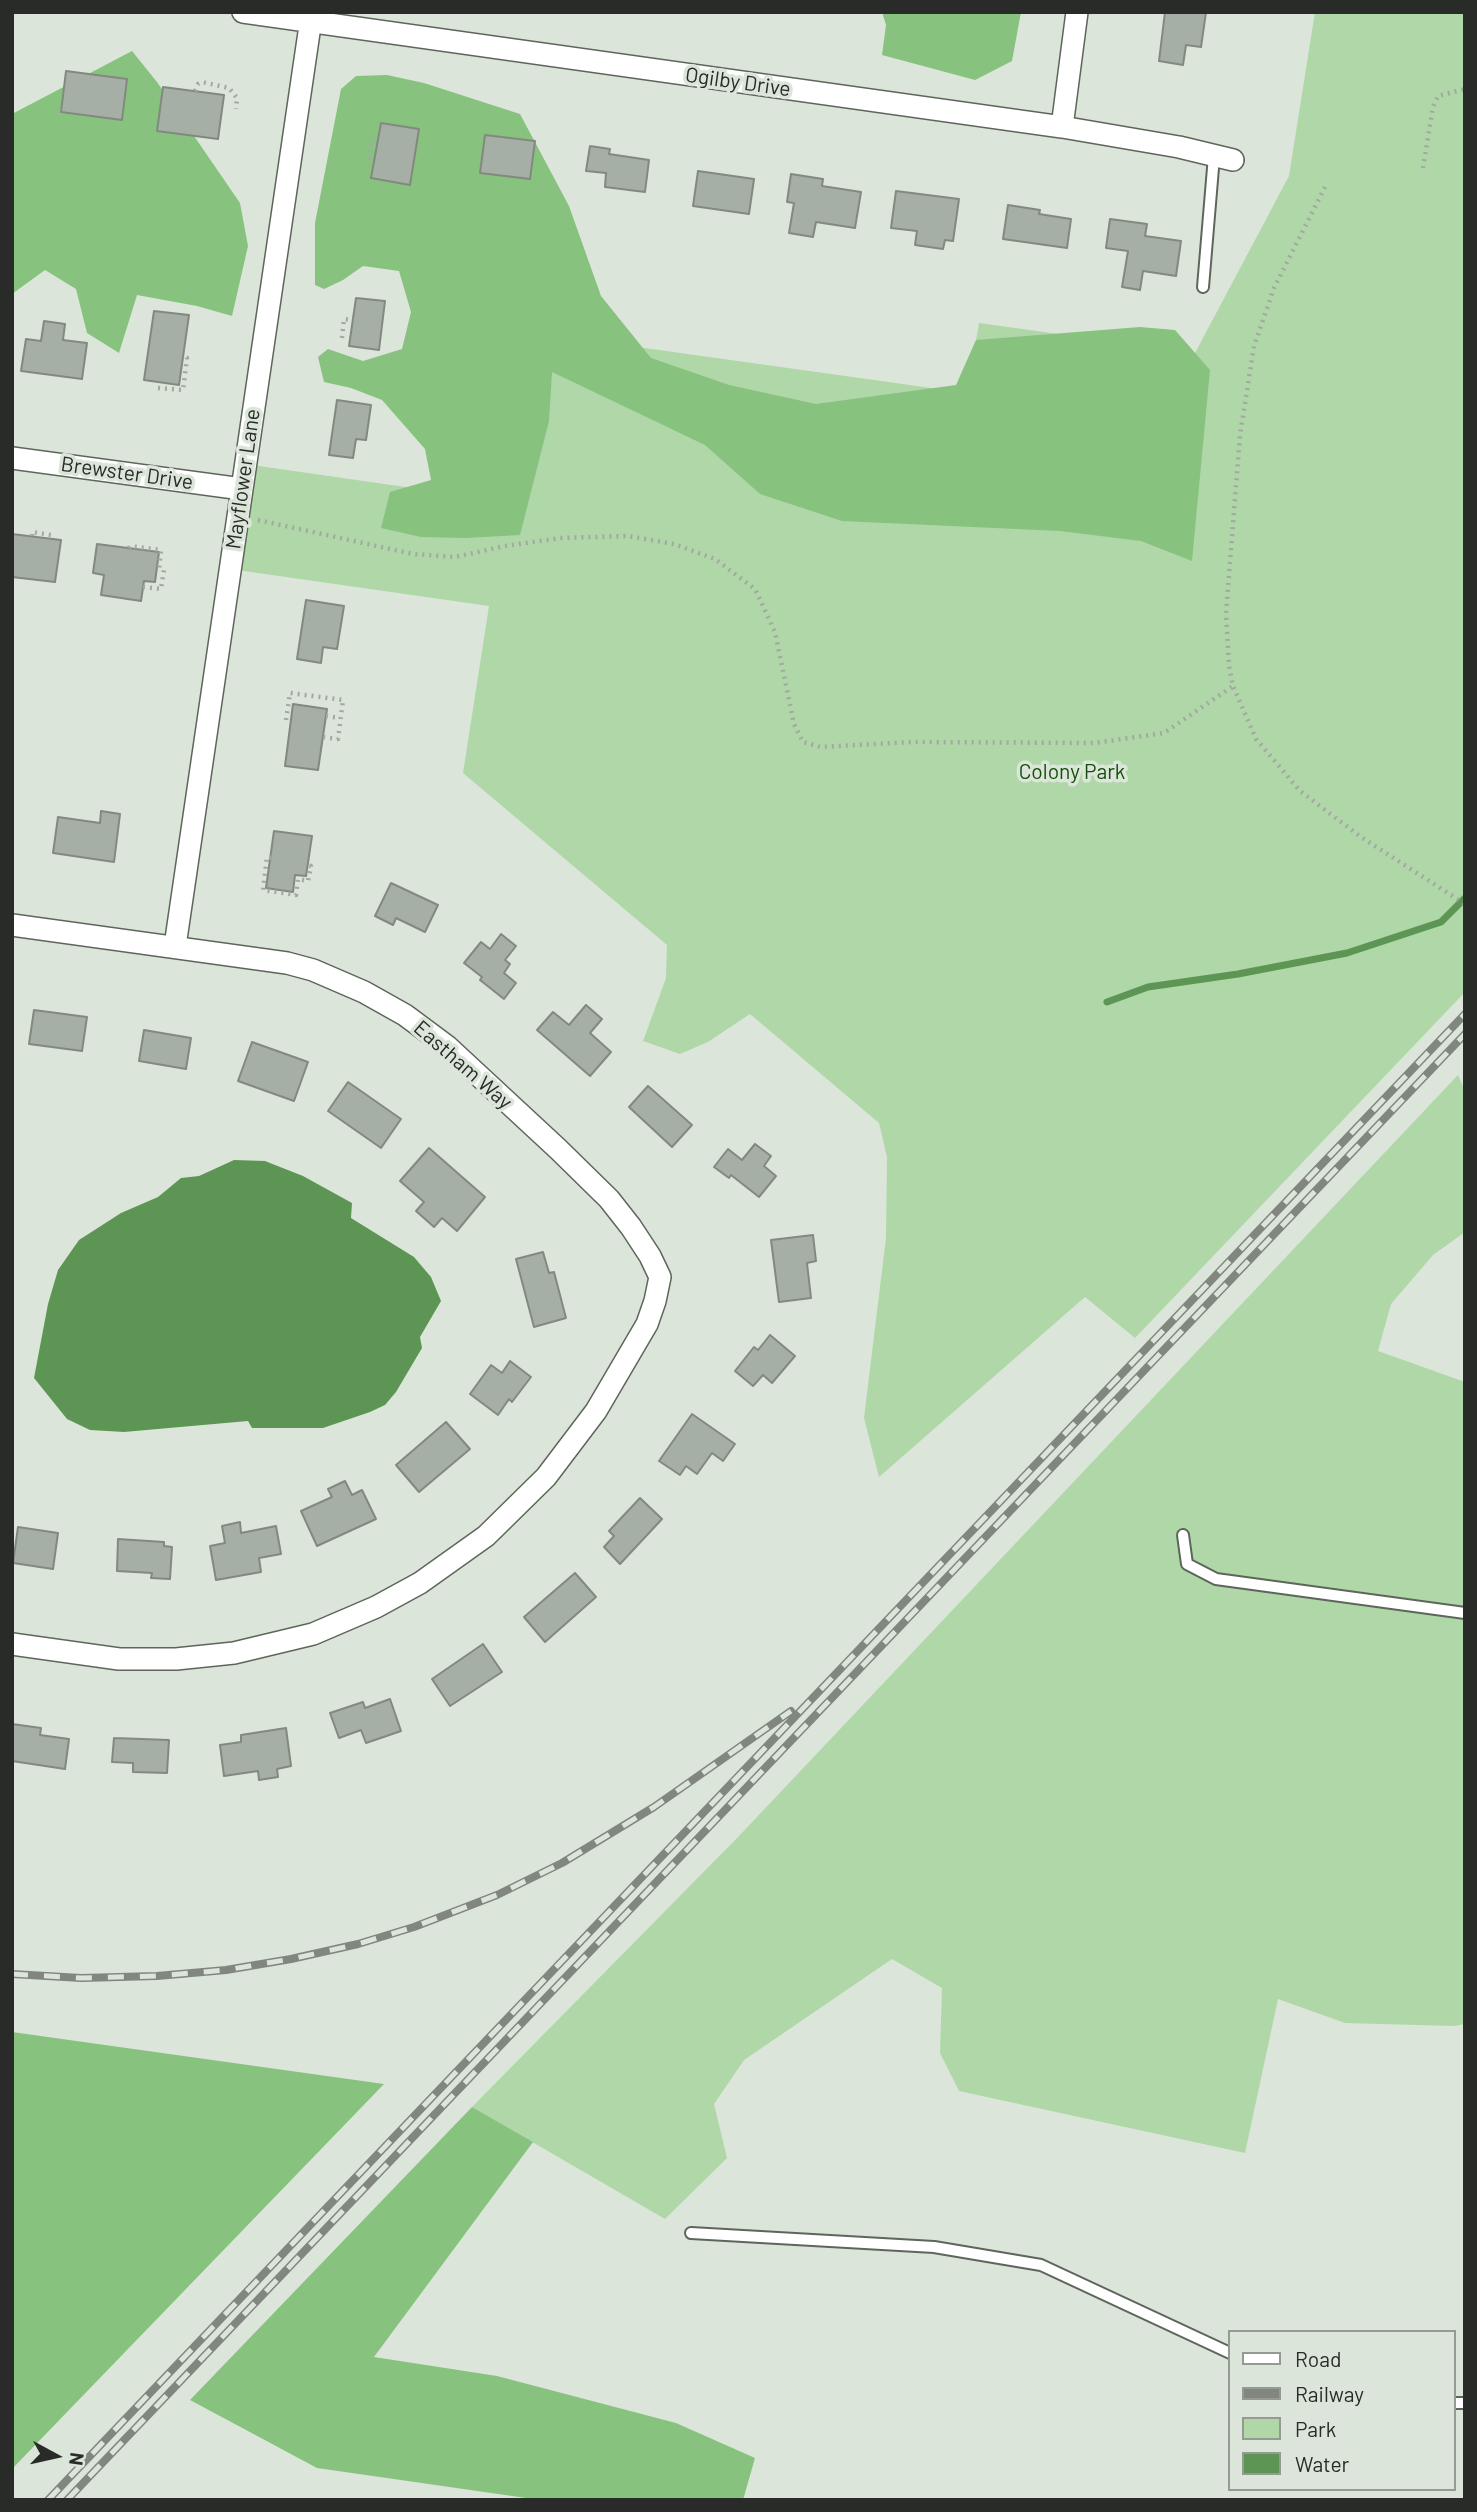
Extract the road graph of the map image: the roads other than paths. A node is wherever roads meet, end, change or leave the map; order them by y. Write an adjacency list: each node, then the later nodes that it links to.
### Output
1 (243, 12): 3 (street, Ogilby Drive)
2 (1077, 12): 4 (street)
3 (312, 17): 4 (street, Ogilby Drive); 8 (street, Mayflower Lane)
4 (1062, 127): 5 (street, Ogilby Drive)
5 (1224, 158): 6 (lane)
6 (1203, 287)
7 (12, 458): 8 (street, Brewster Drive)
8 (242, 489): 10 (street, Mayflower Lane)
9 (12, 925): 10 (street, Eastham Way)
10 (175, 946): 13 (street, Eastham Way)
11 (1183, 1535): 12 (lane)
12 (1465, 1613)
13 (12, 1644)
14 (691, 2234): 15 (lane)
15 (1228, 2352)

